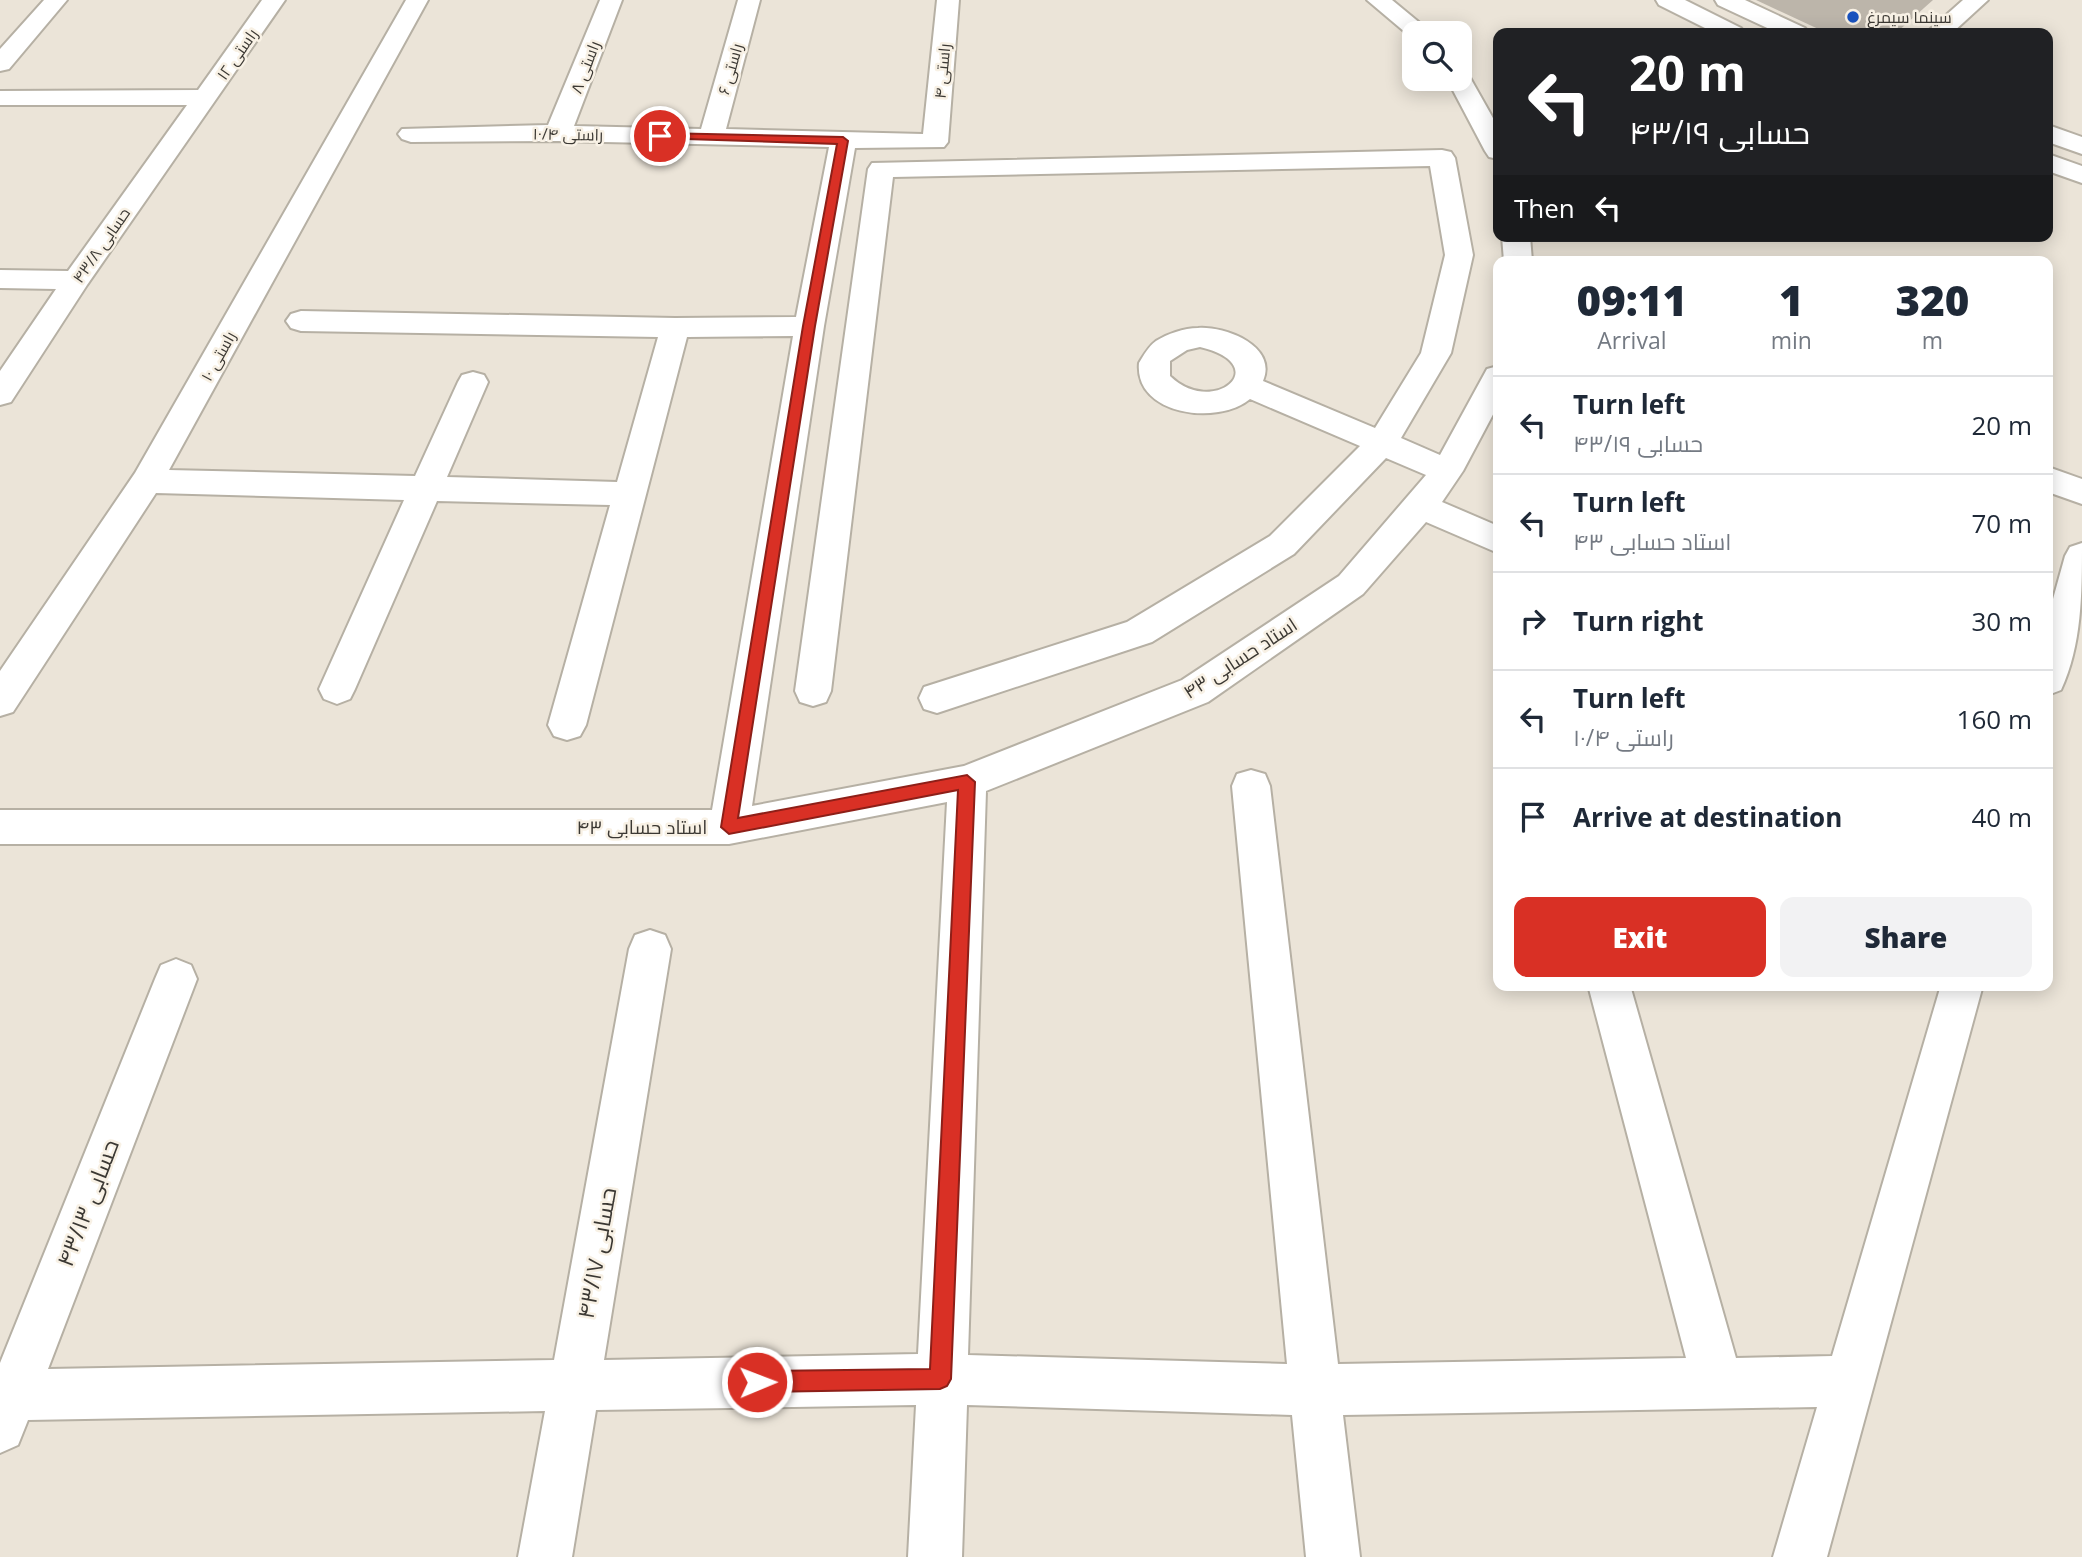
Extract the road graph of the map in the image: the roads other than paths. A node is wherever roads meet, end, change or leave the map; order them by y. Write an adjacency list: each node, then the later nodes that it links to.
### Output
1 (56, 0): 15 (street)
2 (417, 0): 40 (street, راستی ۱۰)
3 (611, 0): 19 (street, راستی ۸)
4 (750, 0): 22 (street, راستی ۶)
5 (948, 0): 24 (street, راستی ۴)
6 (1378, 0): 11 (street)
7 (1667, 0): 12 (street)
8 (1726, 0): 13 (street)
9 (1977, 0): 14 (street)
10 (271, 5): 17 (street, راستی ۱۲)
11 (1405, 21)
12 (1723, 28)
13 (1786, 28)
14 (1944, 28)
15 (0, 64)
16 (1466, 91): 25 (street)
17 (207, 97): 18 (street); 30 (street, حسابی ۴۳/۸)
18 (0, 98)
19 (558, 133): 20 (street, راستی ۱۰/۴); 22 (street, راستی ۱۰/۴)
20 (411, 134)
21 (2053, 135): 26 (street)
22 (710, 137): 23 (street, راستی ۱۰/۴)
23 (843, 141): 24 (street, راستی ۱۰/۴); 32 (street)
24 (935, 142)
25 (1493, 142)
26 (2082, 146)
27 (2053, 164): 28 (street)
28 (2082, 175)
29 (0, 279): 30 (street)
30 (76, 279): 37 (street, حسابی ۴۳/۸)
31 (301, 321): 33 (street)
32 (809, 326): 33 (street); 57 (street)
33 (675, 328): 44 (street)
34 (473, 382): 42 (street)
35 (1493, 385): 39 (street, استاد حسابی ۴۳)
36 (1248, 386): 38 (street)
37 (0, 395)
38 (1382, 443): 39 (street); 50 (street); 51 (street)
39 (1447, 471): 45 (street, استاد حسابی ۴۳)
40 (147, 481): 42 (street); 52 (street, راستی ۱۰)
41 (2053, 481): 43 (street)
42 (426, 488): 44 (street); 49 (street)
43 (2082, 492)
44 (628, 494): 53 (street)
45 (1421, 506): 46 (street); 54 (street, استاد حسابی ۴۳)
46 (1493, 538)
47 (2082, 556): 48 (street)
48 (2053, 662)
49 (337, 689)
50 (813, 691)
51 (937, 698)
52 (0, 701)
53 (567, 725)
54 (967, 782): 57 (street, استاد حسابی ۴۳); 62 (street)
55 (1251, 786): 66 (street)
56 (0, 827): 57 (street, استاد حسابی ۴۳)
57 (729, 827)
58 (650, 949): 65 (street, حسابی ۴۳/۱۷)
59 (176, 979): 67 (street, حسابی ۴۳/۱۳)
60 (1611, 991): 64 (street)
61 (1960, 991): 63 (street)
62 (940, 1379): 65 (street); 66 (street); 69 (street)
63 (1850, 1381): 64 (street); 71 (street)
64 (1718, 1383): 66 (street)
65 (575, 1385): 67 (street); 68 (street, حسابی ۴۳/۱۷)
66 (1315, 1390): 70 (street)
67 (6, 1411)
68 (545, 1557)
69 (935, 1557)
70 (1333, 1557)
71 (1800, 1557)

